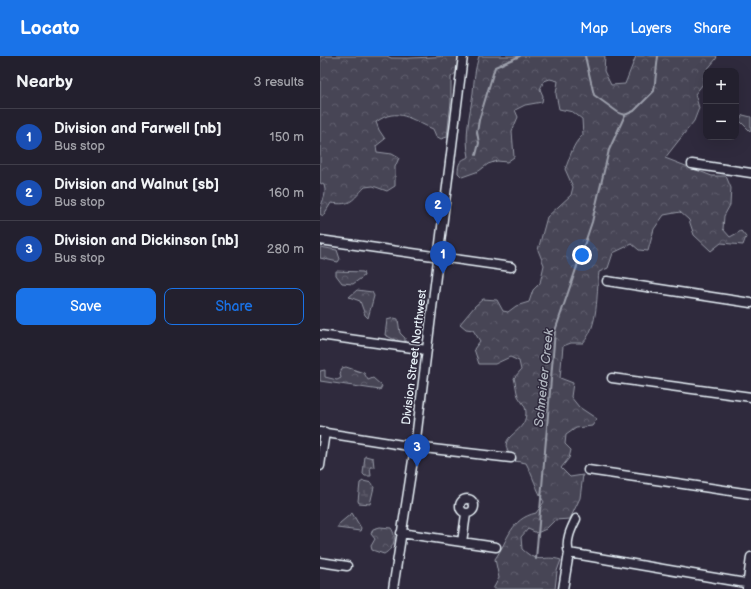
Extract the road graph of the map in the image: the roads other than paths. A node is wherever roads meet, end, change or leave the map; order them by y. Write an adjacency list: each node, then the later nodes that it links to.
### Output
1 (463, 56): 5 (street, Division Street Northwest)
2 (692, 164): 3 (street)
3 (751, 173)
4 (320, 240): 5 (street)
5 (438, 256): 6 (street); 10 (street, Division Street Northwest)
6 (511, 267)
7 (607, 281): 8 (street)
8 (751, 303)
9 (320, 335): 10 (street)
10 (427, 350): 14 (street, Division Street Northwest)
11 (612, 378): 12 (street)
12 (751, 397)
13 (322, 432): 14 (street); 16 (street)
14 (415, 448): 15 (street); 21 (street, Division Street Northwest)
15 (511, 458)
16 (320, 466)
17 (588, 470): 18 (street)
18 (751, 494)
19 (466, 514): 22 (street)
20 (576, 519): 24 (street)
21 (401, 533): 22 (street); 29 (street, Division Street Northwest)
22 (462, 542): 23 (street)
23 (496, 547)
24 (569, 553): 28 (street); 30 (street)
25 (751, 557): 28 (street)
26 (320, 562): 27 (street)
27 (347, 566)
28 (748, 586)
29 (393, 589)
30 (564, 589)

